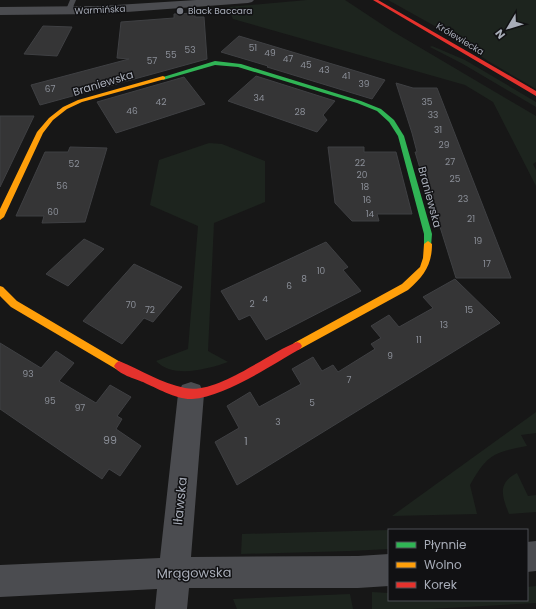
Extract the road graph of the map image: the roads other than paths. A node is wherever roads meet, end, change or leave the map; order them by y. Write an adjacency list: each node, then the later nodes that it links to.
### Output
1 (73, 0): 5 (lane)
2 (248, 0): 5 (street, Warmińska)
3 (375, 0): 6 (street, Królewiecka)
4 (0, 11): 5 (street, Warmińska)
5 (68, 12)
6 (536, 94)
7 (0, 217): 9 (street, Braniewska)
8 (0, 290): 9 (street)
9 (191, 394): 11 (street, Iławska)
10 (388, 570): 11 (street, Mrągowska)
11 (173, 573): 12 (street, Mrągowska); 13 (street, Iławska)
12 (0, 581)
13 (171, 609)

